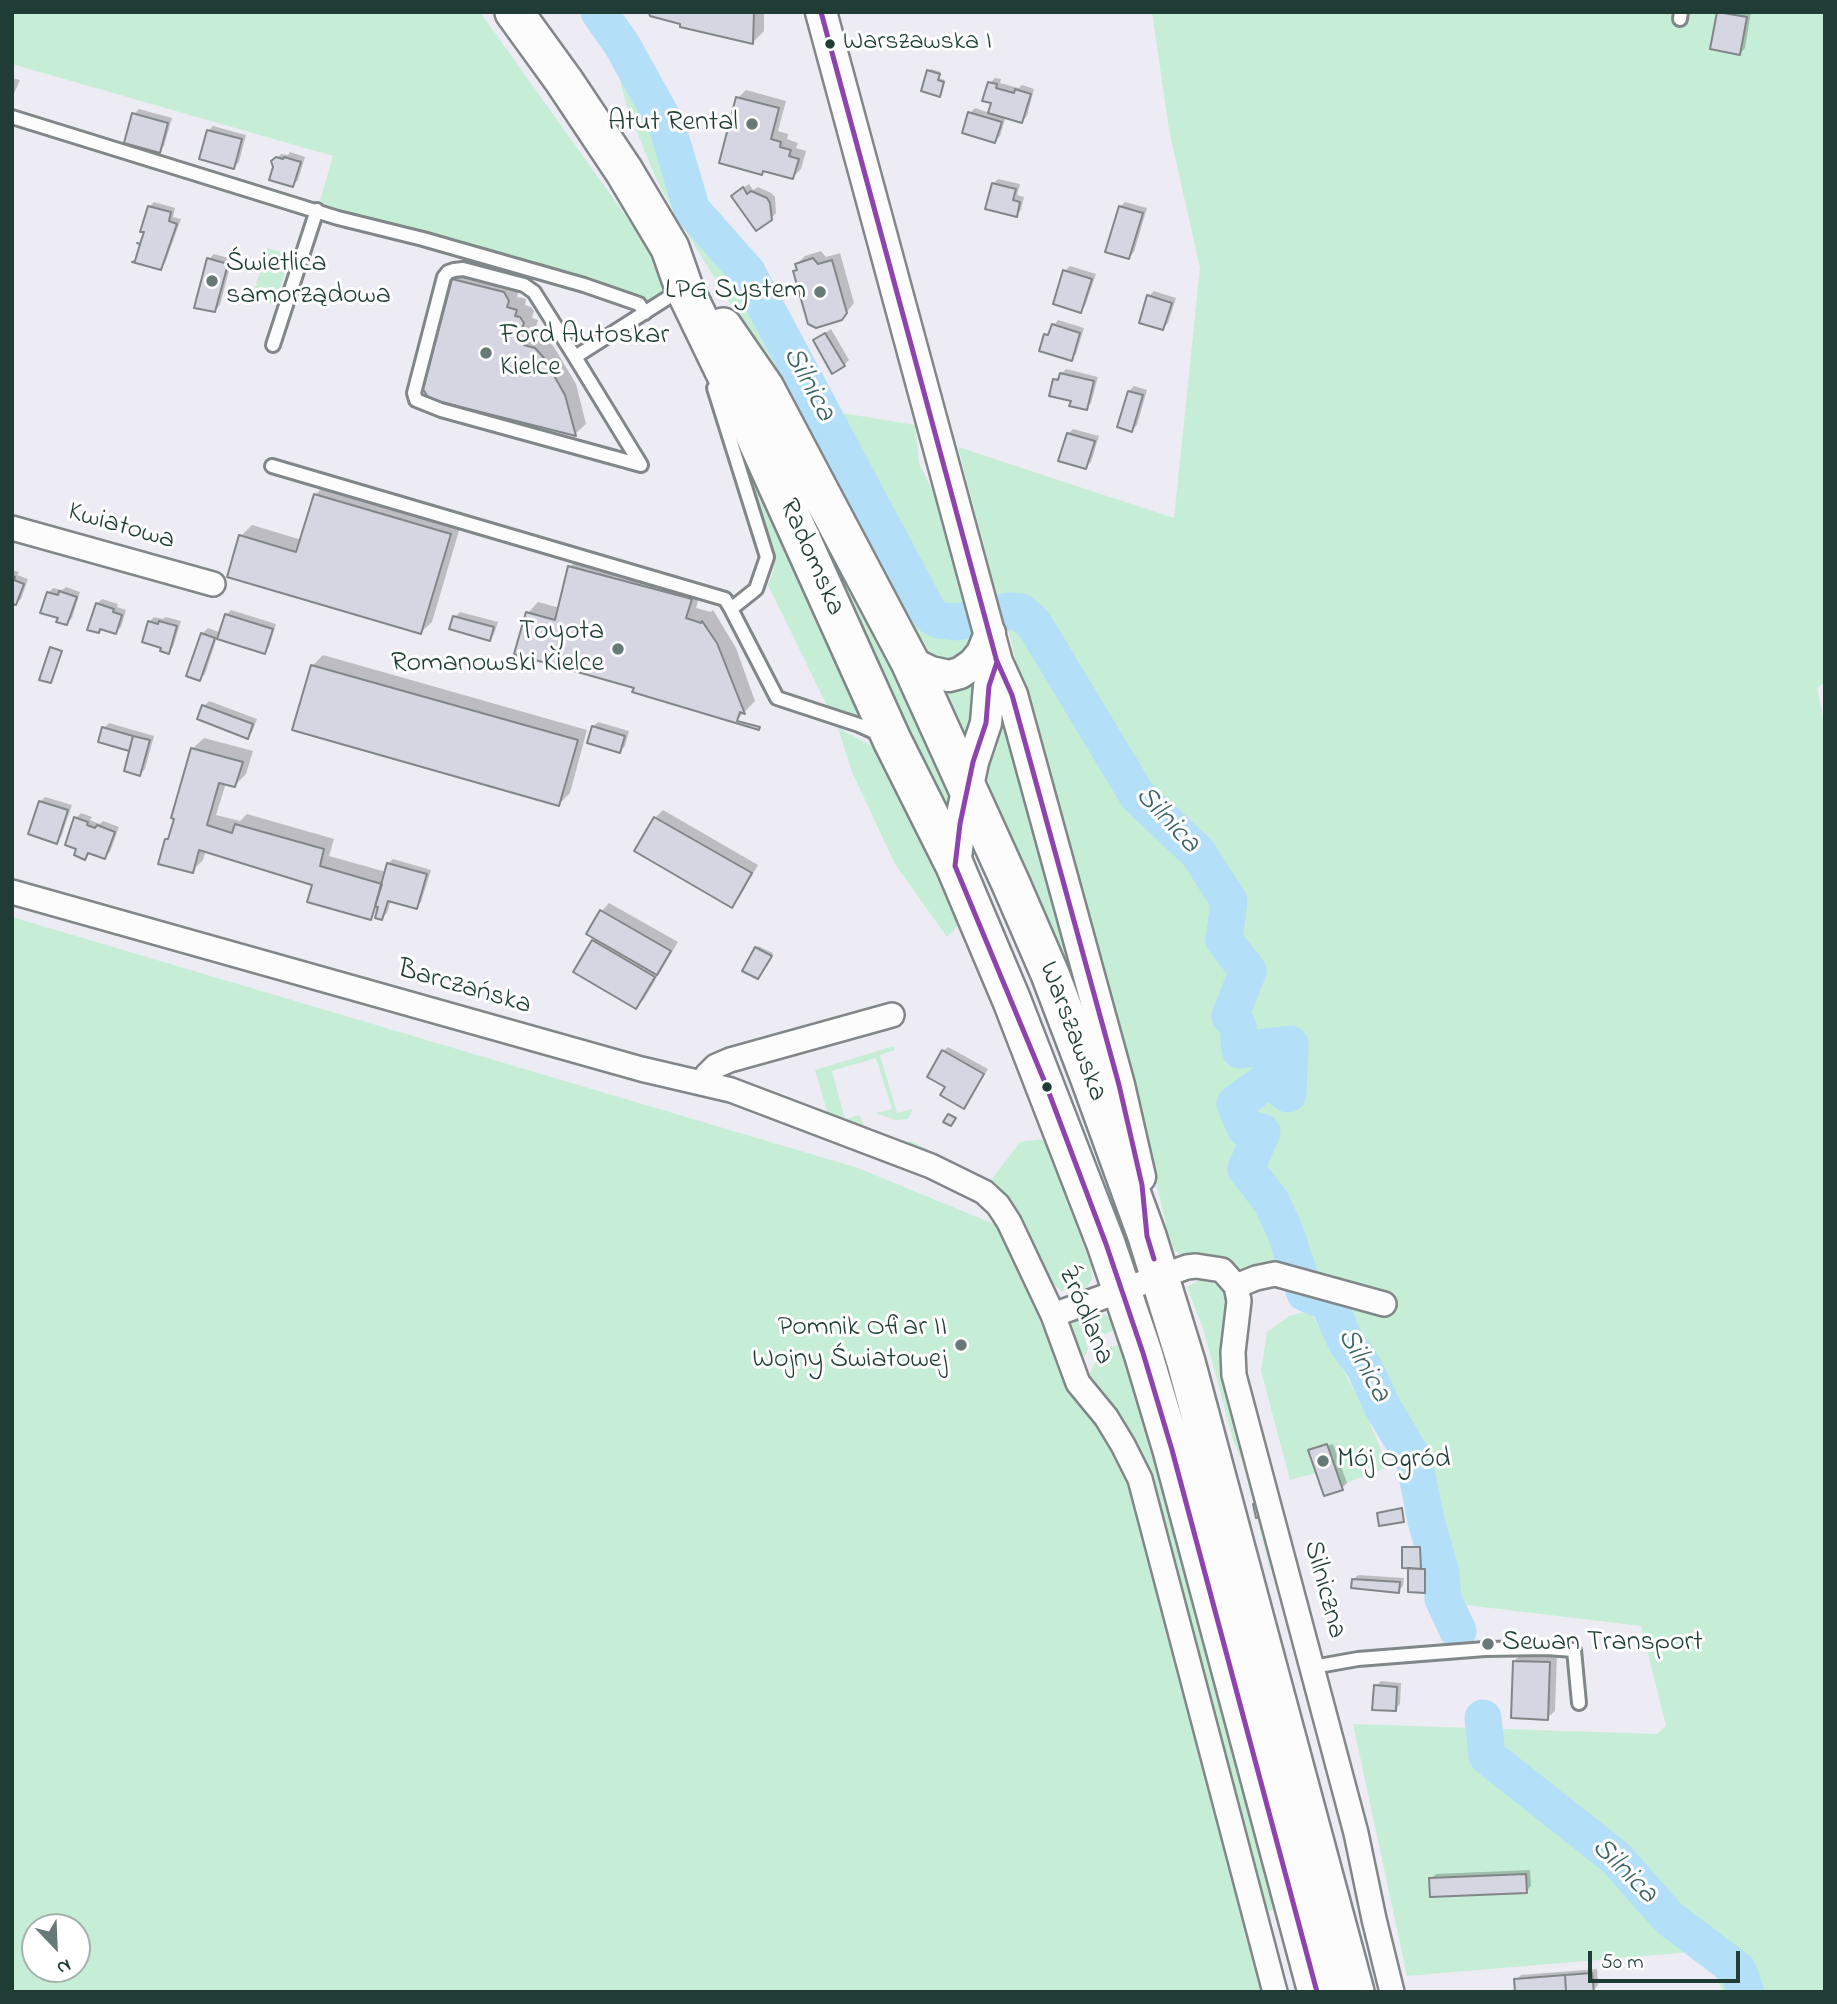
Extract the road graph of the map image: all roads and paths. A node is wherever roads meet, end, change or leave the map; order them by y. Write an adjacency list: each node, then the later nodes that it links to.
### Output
1 (514, 12): 5 (main road, Radomska)
2 (821, 12): 14 (street, Warszawska)
3 (12, 117): 4 (lane)
4 (317, 210): 7 (lane); 8 (lane)
5 (670, 248): 6 (main road, Radomska); 15 (main road, Radomska)
6 (686, 294): 7 (lane); 13 (lane); 17 (main road, Radomska)
7 (645, 313): 9 (lane)
8 (273, 345)
9 (575, 357): 9 (lane)
10 (272, 466): 13 (lane)
11 (12, 528): 12 (street, Kwiatowa)
12 (213, 584)
13 (731, 609): 17 (lane)
14 (990, 633): 15 (street); 16 (street, Warszawska)
15 (909, 662): 18 (main road, Warszawska)
16 (997, 662): 18 (street, Warszawska); 24 (street, Warszawska)
17 (892, 740): 19 (main road, Radomska)
18 (968, 786): 19 (street, Warszawska); 24 (main road, Warszawska)
19 (955, 866): 27 (main road, Warszawska)
20 (12, 891): 22 (street, Barczańska)
21 (892, 1015): 22 (street)
22 (702, 1083): 23 (street, Barczańska)
23 (1009, 1222): 29 (street, Źródlana)
24 (1147, 1236): 25 (main road)
25 (1159, 1277): 26 (street); 27 (street); 34 (main road)
26 (1236, 1286): 28 (street); 30 (street, Silniczna)
27 (1122, 1290): 29 (street); 33 (main road, Warszawska)
28 (1384, 1304)
29 (1053, 1315): 32 (street, Źródlana)
30 (1313, 1667): 31 (lane); 35 (street, Silniczna)
31 (1579, 1703)
32 (1275, 1992)
33 (1317, 1992)
34 (1355, 1992)
35 (1392, 1992)

